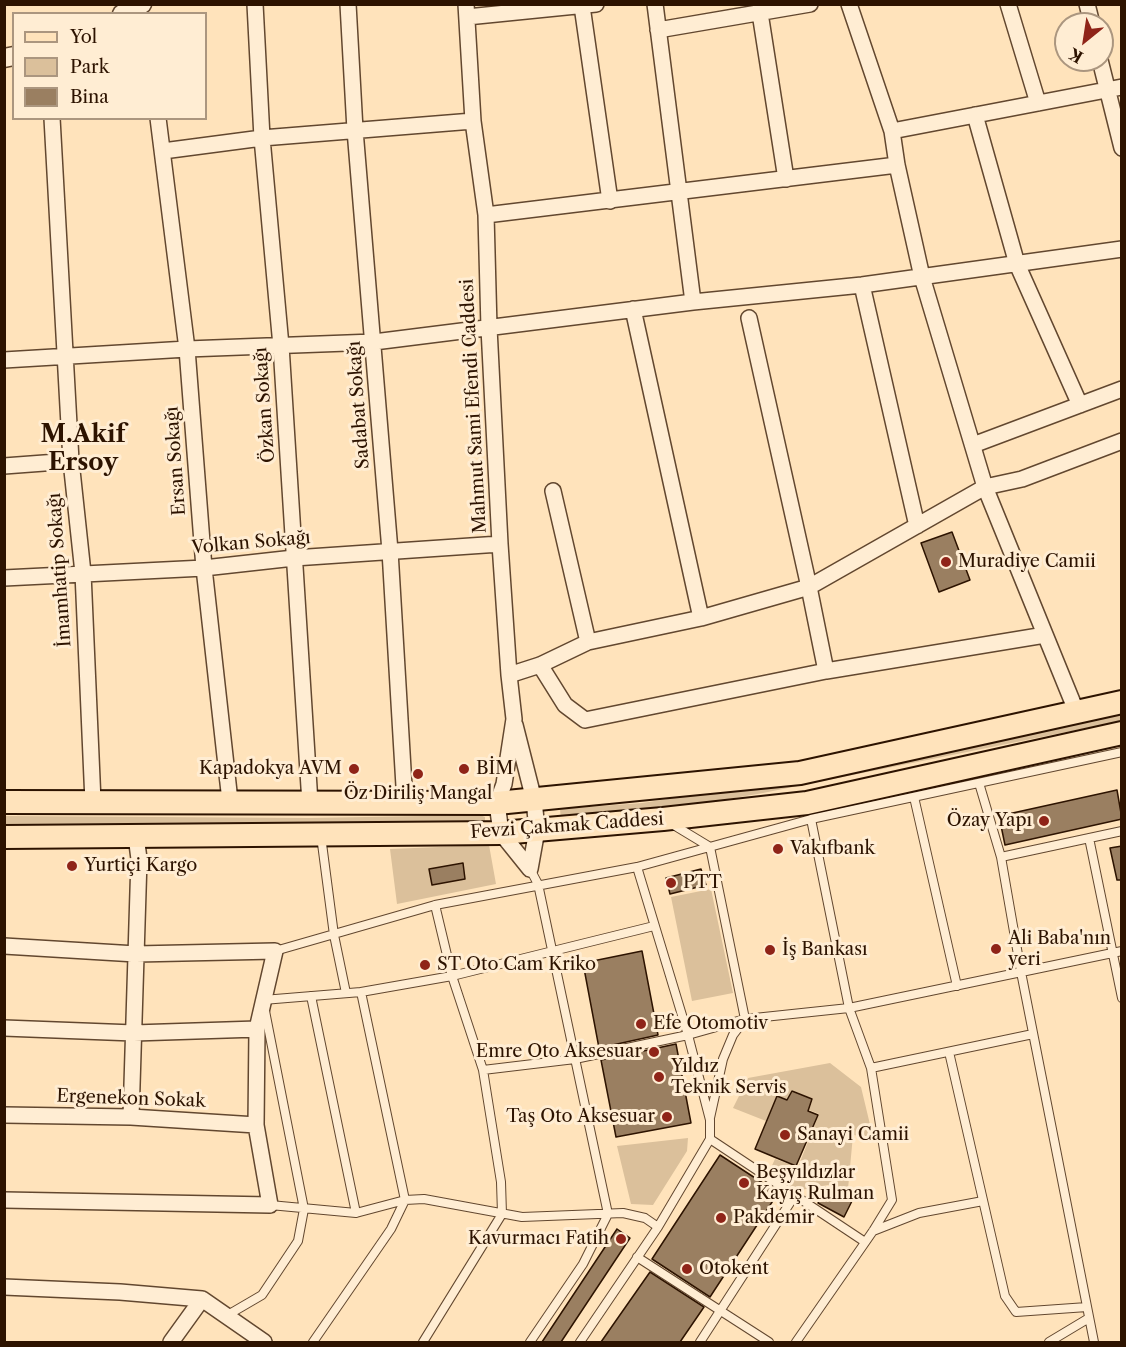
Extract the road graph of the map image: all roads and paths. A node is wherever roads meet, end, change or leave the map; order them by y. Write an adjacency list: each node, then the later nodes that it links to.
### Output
1 (141, 4): 10 (street)
2 (255, 4): 22 (street, Özkan Sokağı)
3 (348, 4): 20 (street, Sadabat Sokağı)
4 (655, 4): 12 (street)
5 (810, 4): 11 (street)
6 (849, 4): 21 (street)
7 (1008, 4): 15 (street)
8 (589, 5): 9 (street); 28 (street)
9 (467, 11): 19 (street, Mahmut Sami Efendi Caddesi)
10 (126, 12)
11 (760, 13): 12 (street); 26 (street)
12 (658, 30): 27 (street)
13 (1106, 72): 14 (street)
14 (1115, 89): 15 (street); 23 (street)
15 (1038, 103): 16 (street)
16 (975, 115): 21 (street); 31 (street)
17 (52, 120): 41 (street, İmamhatip Sokağı)
18 (158, 120): 24 (street, Ersan Sokağı)
19 (473, 121): 20 (street); 29 (street, Mahmut Sami Efendi Caddesi)
20 (355, 130): 22 (street); 38 (street, Sadabat Sokağı)
21 (892, 131): 25 (street)
22 (262, 138): 24 (street); 39 (street, Özkan Sokağı)
23 (1122, 148)
24 (163, 151): 40 (street, Ersan Sokağı)
25 (897, 165): 26 (street); 32 (street)
26 (786, 179): 27 (street)
27 (678, 192): 28 (street); 34 (street)
28 (610, 201): 29 (street)
29 (486, 215): 37 (street, Mahmut Sami Efendi Caddesi)
30 (1122, 249): 31 (street)
31 (1017, 264): 32 (street); 44 (street)
32 (922, 277): 33 (street); 46 (street)
33 (862, 285): 34 (street); 51 (street)
34 (693, 302): 35 (street)
35 (633, 309): 37 (street); 59 (street)
36 (749, 318): 58 (street)
37 (489, 328): 38 (street); 52 (street, Mahmut Sami Efendi Caddesi)
38 (374, 342): 39 (street); 53 (street, Sadabat Sokağı)
39 (281, 346): 40 (street); 54 (street, Özkan Sokağı)
40 (187, 349): 41 (street); 55 (street, Ersan Sokağı)
41 (64, 355): 42 (street); 47 (street, İmamhatip Sokağı)
42 (4, 360)
43 (1122, 389): 44 (street)
44 (1080, 405): 46 (street)
45 (1122, 441): 49 (street)
46 (973, 445): 49 (street)
47 (71, 461): 48 (street); 56 (street, İmamhatip Sokağı)
48 (4, 466)
49 (985, 487): 51 (street); 60 (street)
50 (553, 491): 61 (street)
51 (916, 525): 58 (street)
52 (500, 544): 53 (street, Volkan Sokağı); 64 (street, Mahmut Sami Efendi Caddesi)
53 (390, 551): 54 (street, Volkan Sokağı); 77 (street, Sadabat Sokağı)
54 (294, 558): 55 (street, Volkan Sokağı); 76 (street, Özkan Sokağı)
55 (204, 568): 56 (street, Volkan Sokağı); 73 (street, Ersan Sokağı)
56 (83, 573): 57 (street, Volkan Sokağı); 75 (street, İmamhatip Sokağı)
57 (4, 578)
58 (809, 587): 59 (street); 63 (street)
59 (701, 618): 61 (street)
60 (1045, 635): 63 (street); 66 (street)
61 (588, 642): 62 (street)
62 (540, 665): 63 (street); 64 (street)
63 (826, 671)
64 (509, 675): 67 (street, Mahmut Sami Efendi Caddesi)
65 (1122, 702): 66 (main road, Fevzi Çakmak Caddesi)
66 (1077, 713): 72 (main road, Fevzi Çakmak Caddesi)
67 (514, 719): 72 (street); 78 (street, Mahmut Sami Efendi Caddesi)
68 (1122, 733): 79 (main road, Fevzi Çakmak Caddesi)
69 (1122, 752): 70 (lane)
70 (979, 783): 71 (lane); 89 (lane)
71 (914, 797): 80 (lane); 104 (lane)
72 (534, 800): 78 (main road, Fevzi Çakmak Caddesi); 81 (street)
73 (230, 801): 75 (main road, Fevzi Çakmak Caddesi); 76 (main road, Fevzi Çakmak Caddesi)
74 (4, 802): 75 (main road, Fevzi Çakmak Caddesi)
75 (93, 802)
76 (310, 803): 77 (main road, Fevzi Çakmak Caddesi)
77 (405, 803): 78 (main road, Fevzi Çakmak Caddesi)
78 (497, 803): 83 (street)
79 (663, 819): 81 (main road, Fevzi Çakmak Caddesi); 88 (lane)
80 (812, 819): 88 (lane); 110 (lane)
81 (537, 830): 83 (main road, Fevzi Çakmak Caddesi); 91 (street)
82 (1122, 831): 87 (lane)
83 (501, 833): 84 (main road, Fevzi Çakmak Caddesi); 91 (street)
84 (321, 835): 85 (main road, Fevzi Çakmak Caddesi); 95 (lane)
85 (136, 836): 86 (main road, Fevzi Çakmak Caddesi); 101 (street)
86 (4, 837)
87 (1089, 838): 89 (lane); 100 (lane)
88 (710, 847): 90 (lane); 111 (lane)
89 (1001, 857): 102 (lane)
90 (637, 867): 92 (lane); 94 (lane)
91 (530, 869): 92 (lane)
92 (538, 884): 93 (lane); 99 (lane)
93 (435, 904): 95 (lane); 103 (lane)
94 (654, 926): 99 (lane); 116 (lane)
95 (334, 935): 97 (lane); 106 (lane)
96 (4, 946): 101 (street)
97 (275, 951): 101 (street); 109 (street)
98 (1122, 951): 100 (lane)
99 (552, 952): 103 (lane); 118 (lane)
100 (1112, 953): 102 (lane); 108 (lane)
101 (136, 954): 114 (street)
102 (1021, 972): 104 (lane); 115 (lane)
103 (452, 976): 105 (lane); 120 (lane)
104 (957, 986): 110 (lane)
105 (361, 992): 106 (lane); 128 (lane)
106 (346, 993): 107 (lane)
107 (311, 996): 109 (lane); 132 (lane)
108 (1122, 998)
109 (262, 999): 113 (street); 131 (lane)
110 (849, 1008): 111 (lane); 119 (lane)
111 (745, 1019): 116 (lane); 123 (lane)
112 (4, 1028): 114 (street)
113 (256, 1029): 114 (street); 124 (street)
114 (134, 1034): 122 (street)
115 (1033, 1034): 117 (lane); 141 (lane)
116 (688, 1035): 118 (lane); 123 (lane)
117 (949, 1052): 119 (lane); 129 (lane)
118 (575, 1059): 120 (lane); 134 (lane)
119 (871, 1068): 136 (lane)
120 (483, 1070): 133 (lane)
121 (4, 1115): 122 (street, Ergenekon Sokak)
122 (131, 1117): 124 (street, Ergenekon Sokak)
123 (710, 1120): 125 (lane)
124 (256, 1125): 130 (street)
125 (710, 1139): 126 (lane); 135 (lane)
126 (795, 1196): 137 (lane); 142 (lane)
127 (4, 1200): 130 (street)
128 (405, 1200): 132 (lane); 133 (lane); 147 (lane)
129 (983, 1201): 136 (lane); 141 (lane)
130 (270, 1205): 131 (lane)
131 (304, 1209): 132 (lane); 143 (lane)
132 (356, 1213)
133 (502, 1214): 134 (lane); 148 (lane)
134 (608, 1214): 135 (lane); 149 (lane)
135 (658, 1227): 138 (lane)
136 (873, 1231): 137 (lane)
137 (865, 1242): 153 (lane)
138 (637, 1257): 142 (lane); 150 (lane)
139 (4, 1287): 140 (street)
140 (202, 1299): 143 (street); 145 (street)
141 (1087, 1307): 144 (lane)
142 (720, 1311): 151 (lane); 152 (lane)
143 (226, 1316): 146 (street)
144 (1089, 1318): 154 (lane); 155 (lane)
145 (171, 1342)
146 (264, 1342)
147 (313, 1342)
148 (423, 1342)
149 (530, 1342)
150 (580, 1342)
151 (700, 1342)
152 (769, 1342)
153 (796, 1342)
154 (1049, 1342)
155 (1094, 1342)

